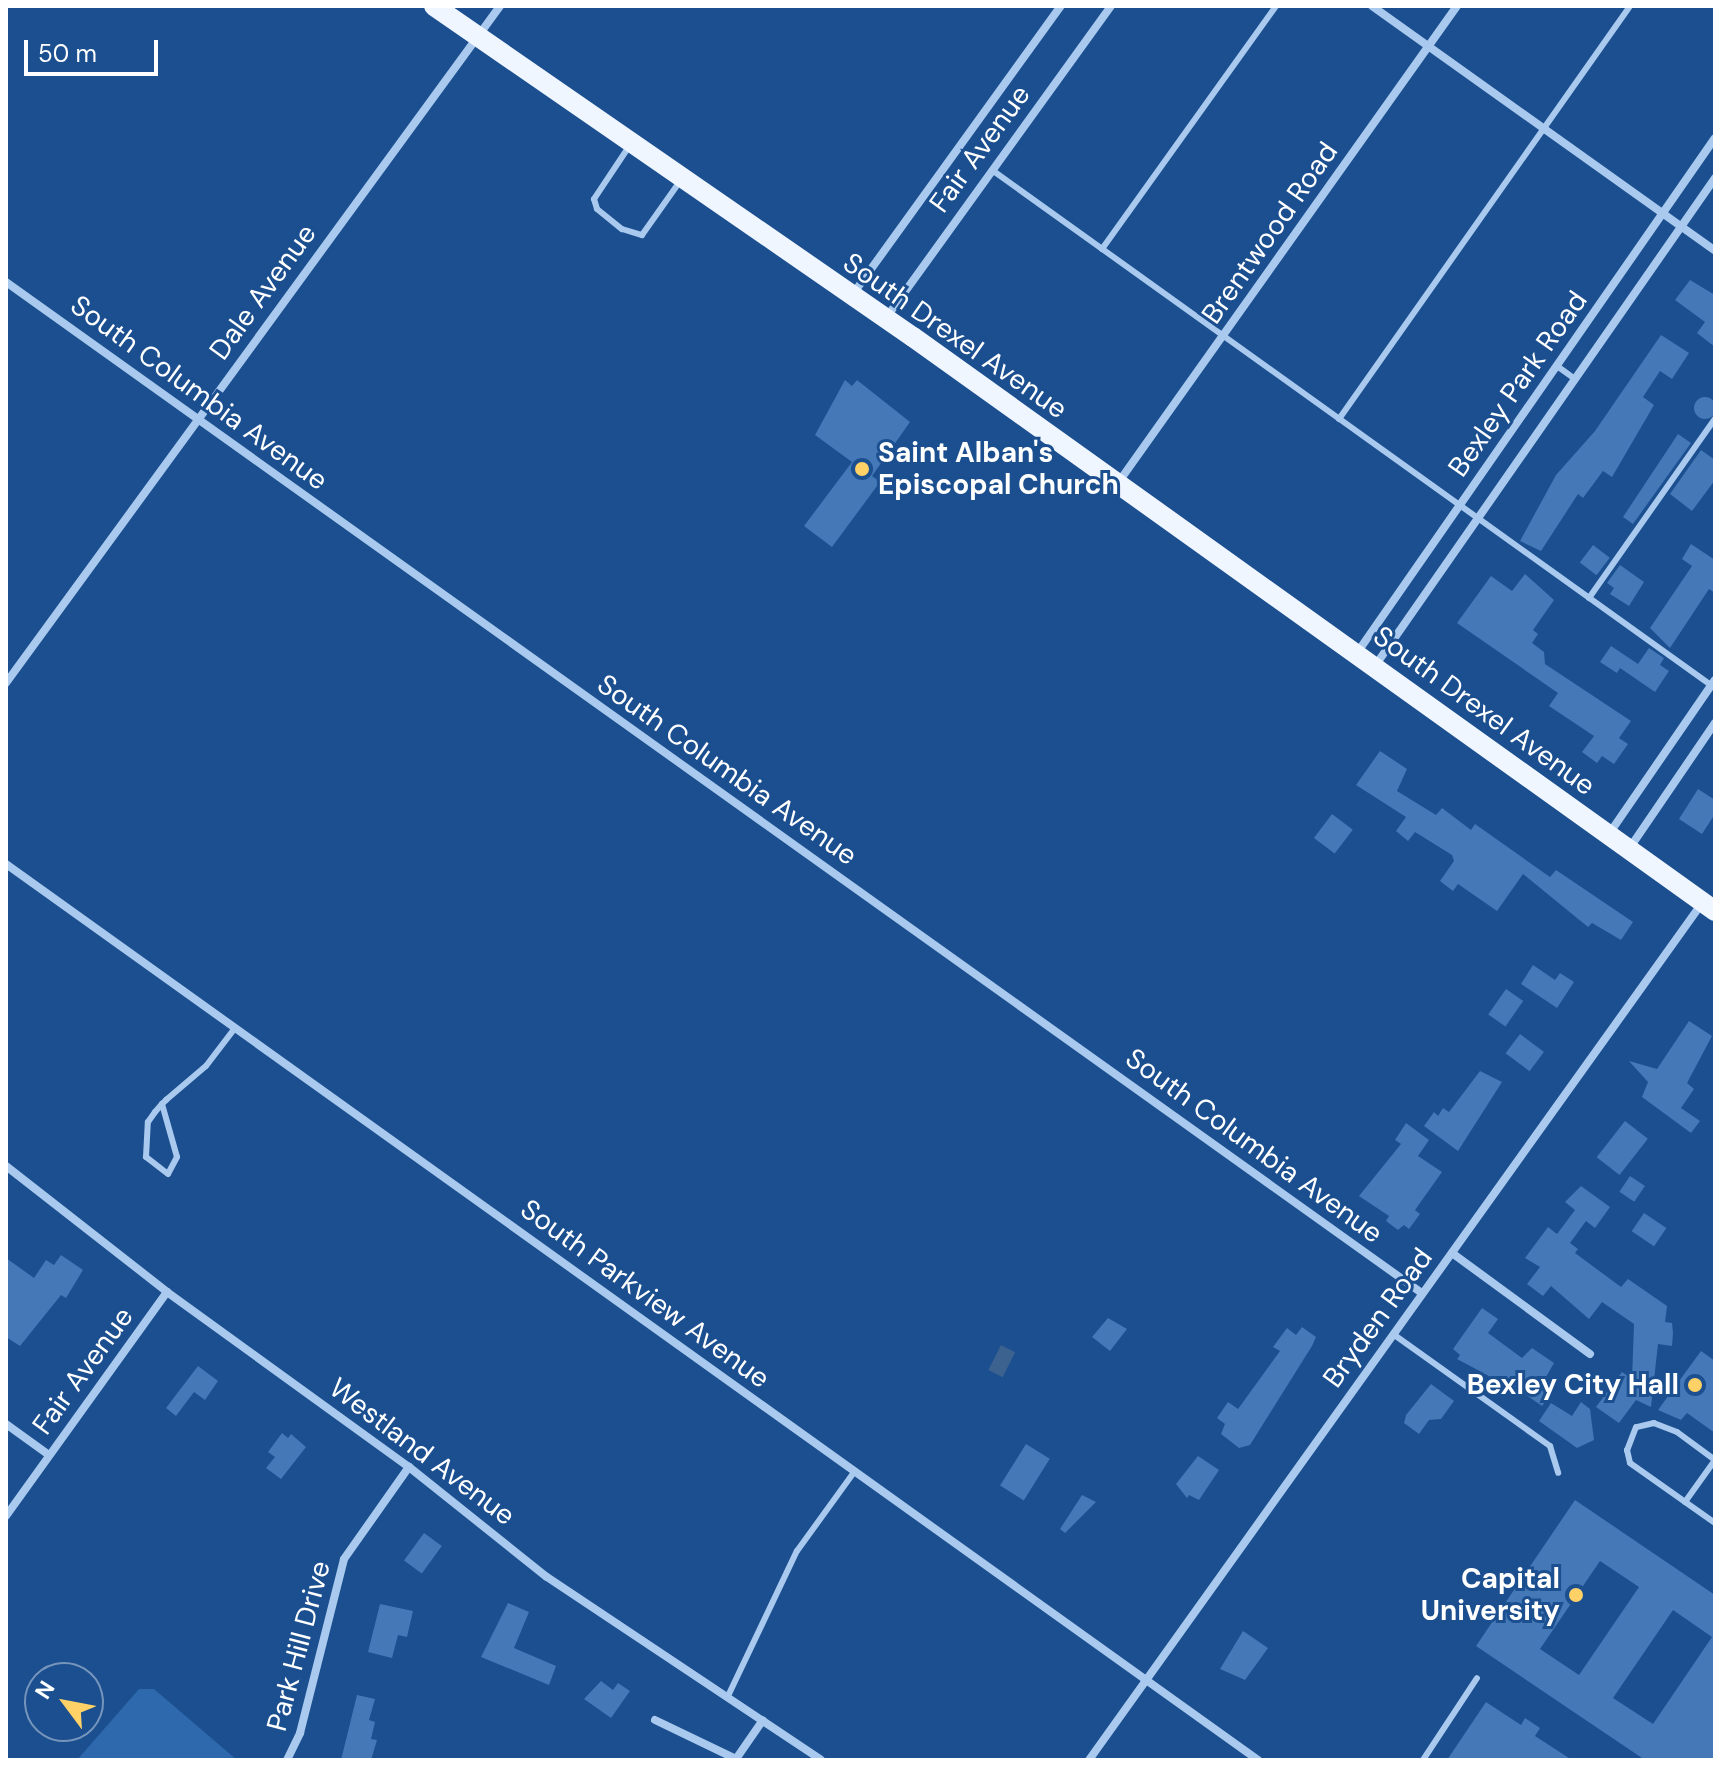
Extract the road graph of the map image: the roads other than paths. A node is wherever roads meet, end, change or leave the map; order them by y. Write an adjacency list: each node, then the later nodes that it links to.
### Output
1 (434, 6): 9 (main road, South Drexel Avenue)
2 (500, 6): 9 (street, Dale Avenue)
3 (1061, 6): 22 (street, Fair Avenue)
4 (1111, 6): 14 (street, Fair Avenue)
5 (1276, 6): 19 (lane)
6 (1372, 6): 10 (street)
7 (1457, 6): 10 (street, Brentwood Road)
8 (1630, 6): 11 (lane)
9 (477, 36): 13 (main road, South Drexel Avenue); 27 (street, Dale Avenue)
10 (1429, 45): 11 (street); 24 (street, Brentwood Road)
11 (1544, 130): 17 (street); 28 (lane)
12 (1715, 138): 17 (street, Bexley Park Road)
13 (630, 145): 16 (main road, South Drexel Avenue); 16 (lane)
14 (992, 170): 19 (lane); 23 (street, Fair Avenue)
15 (1715, 178): 18 (street, Bexley Park Road)
16 (681, 180): 22 (main road, South Drexel Avenue)
17 (1662, 214): 18 (street); 25 (street, Bexley Park Road)
18 (1681, 227): 20 (street); 26 (street, Bexley Park Road)
19 (1102, 249): 24 (lane)
20 (1715, 251)
21 (6, 282): 27 (street, South Columbia Avenue)
22 (850, 297): 23 (main road, South Drexel Avenue)
23 (885, 318): 30 (main road, South Drexel Avenue)
24 (1224, 336): 28 (lane); 30 (street, Brentwood Road)
25 (1557, 366): 26 (lane); 31 (street, Bexley Park Road)
26 (1575, 379): 32 (street, Bexley Park Road)
27 (198, 419): 36 (street, Dale Avenue); 48 (street, South Columbia Avenue)
28 (1339, 419): 31 (lane)
29 (1715, 419): 33 (lane)
30 (1118, 484): 34 (main road, South Drexel Avenue)
31 (1460, 505): 32 (lane); 34 (street, Bexley Park Road)
32 (1478, 518): 33 (lane); 35 (street, Bexley Park Road)
33 (1589, 598): 37 (lane)
34 (1357, 654): 35 (main road, South Drexel Avenue)
35 (1374, 667): 39 (main road, South Drexel Avenue)
36 (6, 683)
37 (1714, 684): 39 (street)
38 (1715, 723): 40 (street)
39 (1608, 835): 40 (main road, South Drexel Avenue)
40 (1628, 850): 42 (main road, South Drexel Avenue)
41 (6, 864): 43 (street, South Parkview Avenue)
42 (1709, 907): 46 (street, Bryden Road)
43 (235, 1028): 44 (lane); 55 (street, South Parkview Avenue)
44 (162, 1104): 44 (lane)
45 (6, 1166): 47 (street, Westland Avenue)
46 (1452, 1253): 48 (street, Bryden Road); 50 (street)
47 (167, 1292): 52 (street, Fair Avenue); 54 (street, Westland Avenue)
48 (1422, 1293): 49 (street, Bryden Road)
49 (1393, 1334): 56 (lane); 61 (street, Bryden Road)
50 (1590, 1354)
51 (6, 1424): 52 (street)
52 (49, 1455): 58 (street, Fair Avenue)
53 (1715, 1460): 57 (lane); 57 (lane)
54 (409, 1467): 62 (street, Westland Avenue); 66 (street, Park Hill Drive)
55 (855, 1471): 61 (street, South Parkview Avenue); 62 (lane)
56 (1558, 1473)
57 (1685, 1502): 59 (lane)
58 (6, 1516)
59 (1715, 1523)
60 (1477, 1678): 70 (lane)
61 (1147, 1680): 68 (street, Bryden Road); 69 (street, South Parkview Avenue)
62 (728, 1696): 64 (street, Westland Avenue)
63 (655, 1720): 65 (street)
64 (763, 1720): 65 (street); 67 (street, Westland Avenue)
65 (737, 1759)
66 (287, 1760)
67 (821, 1760)
68 (1089, 1760)
69 (1258, 1760)
70 (1423, 1760)

